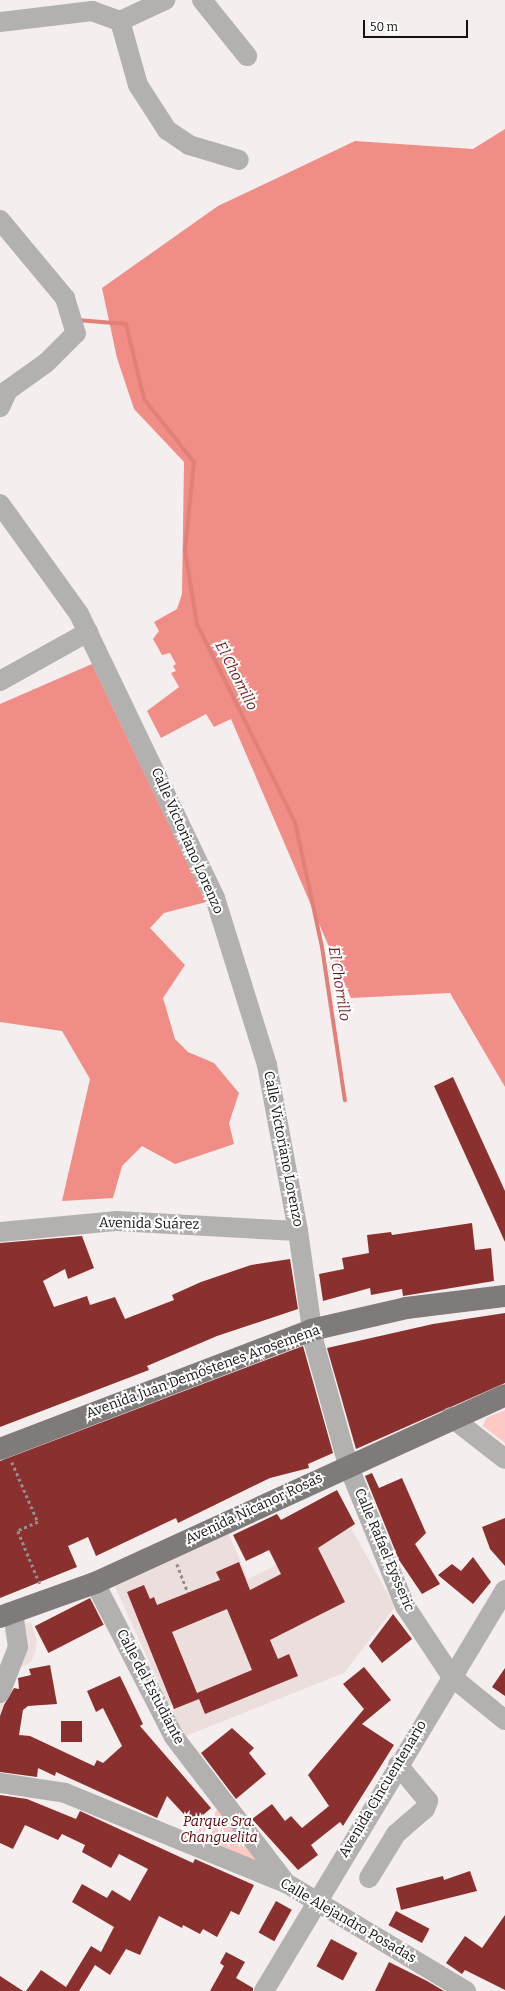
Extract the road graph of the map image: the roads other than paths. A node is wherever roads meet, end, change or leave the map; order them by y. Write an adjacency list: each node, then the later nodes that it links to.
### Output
1 (165, 0): 3 (street)
2 (202, 0): 5 (street)
3 (120, 21): 4 (street); 6 (street)
4 (0, 22)
5 (247, 56)
6 (239, 160)
7 (0, 220): 8 (street)
8 (0, 408)
9 (0, 504): 10 (street, Calle Victoriano Lorenzo)
10 (88, 632): 11 (street); 12 (street, Calle Victoriano Lorenzo)
11 (0, 680)
12 (298, 1231): 13 (street, Avenida Suárez); 15 (street, Calle Victoriano Lorenzo)
13 (0, 1232)
14 (505, 1296): 15 (main road, Avenida Juan Demóstenes Arosemena)
15 (310, 1330): 18 (main road, Avenida Juan Demóstenes Arosemena); 20 (street, Calle Victoriano Lorenzo)
16 (505, 1395): 17 (main road, Avenida Nicanor Rosas)
17 (451, 1417): 19 (street); 20 (main road, Avenida Nicanor Rosas)
18 (3, 1448)
19 (505, 1459)
20 (348, 1465): 21 (main road, Avenida Nicanor Rosas); 24 (street, Calle Rafael Eysseric)
21 (94, 1582): 23 (main road, Avenida Nicanor Rosas); 30 (street, Calle del Estudiante)
22 (505, 1590): 24 (street, Avenida Cincuentenario)
23 (7, 1615): 25 (street)
24 (452, 1677): 26 (street, Calle Rafael Eysseric); 27 (street, Avenida Cincuentenario)
25 (0, 1694)
26 (505, 1720)
27 (398, 1765): 29 (street); 31 (street, Avenida Cincuentenario)
28 (0, 1782): 30 (street, Calle Alejandro Posadas)
29 (369, 1878)
30 (286, 1882): 31 (street, Calle Alejandro Posadas)
31 (316, 1899): 32 (street, Avenida Cincuentenario); 33 (street, Calle Alejandro Posadas)
32 (264, 1991)
33 (466, 1991)

